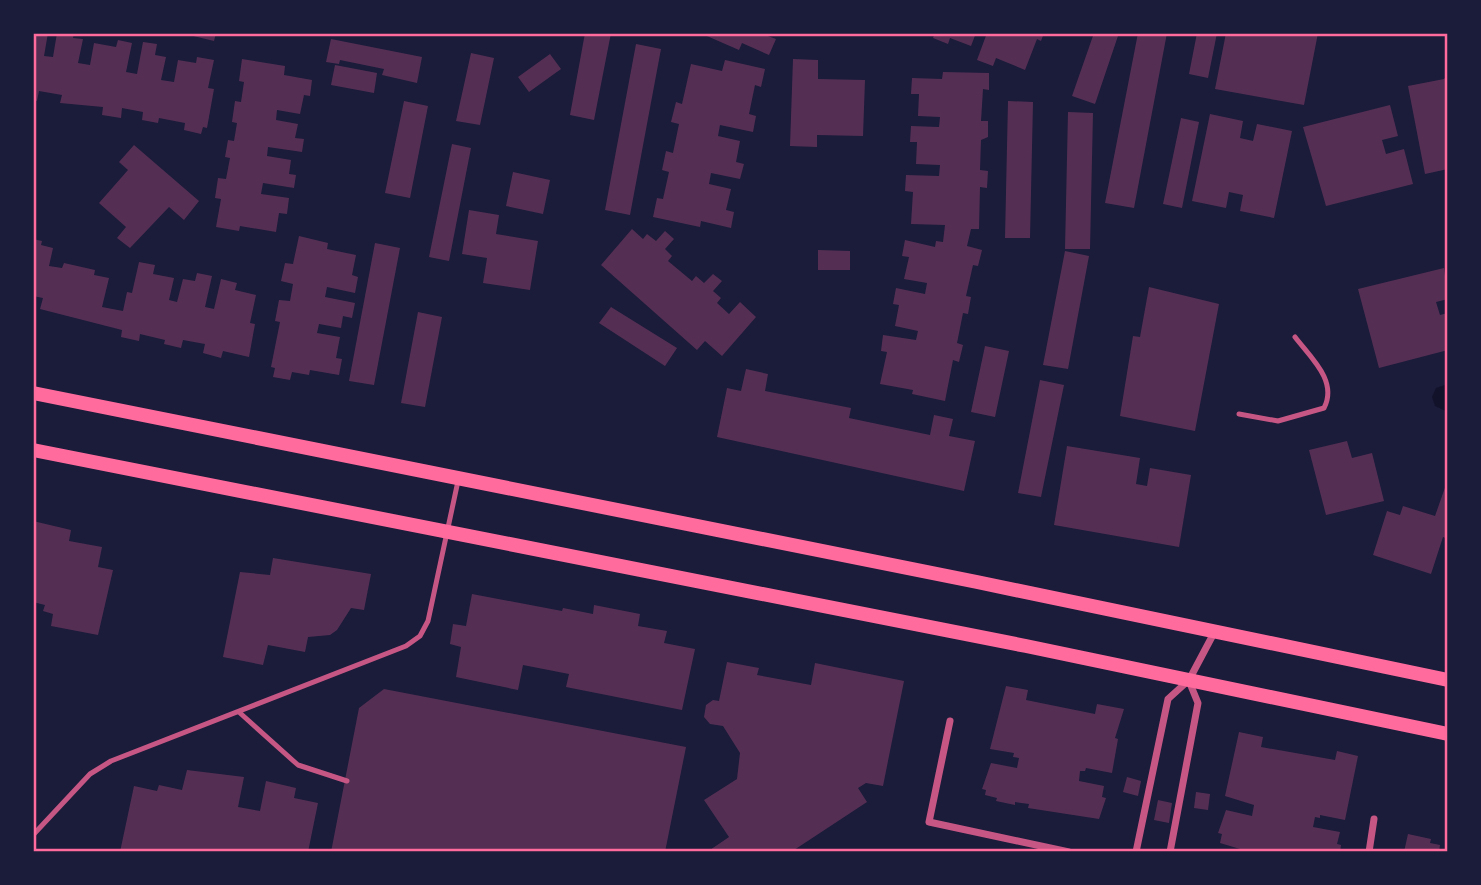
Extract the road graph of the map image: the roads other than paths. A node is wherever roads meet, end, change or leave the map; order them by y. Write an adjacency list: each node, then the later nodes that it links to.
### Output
1 (1294, 337): 3 (lane)
2 (33, 393): 5 (main road)
3 (1238, 414)
4 (33, 450): 6 (main road)
5 (458, 478): 6 (lane); 7 (main road)
6 (447, 532): 8 (main road); 10 (lane)
7 (1215, 630): 8 (street); 9 (main road)
8 (1189, 680): 12 (main road); 17 (street); 18 (street)
9 (1448, 680)
10 (240, 713): 13 (lane); 15 (lane)
11 (950, 722): 16 (street)
12 (1448, 734)
13 (347, 781)
14 (1374, 819): 19 (street)
15 (33, 835)
16 (1069, 852)
17 (1136, 852)
18 (1170, 852)
19 (1369, 852)

